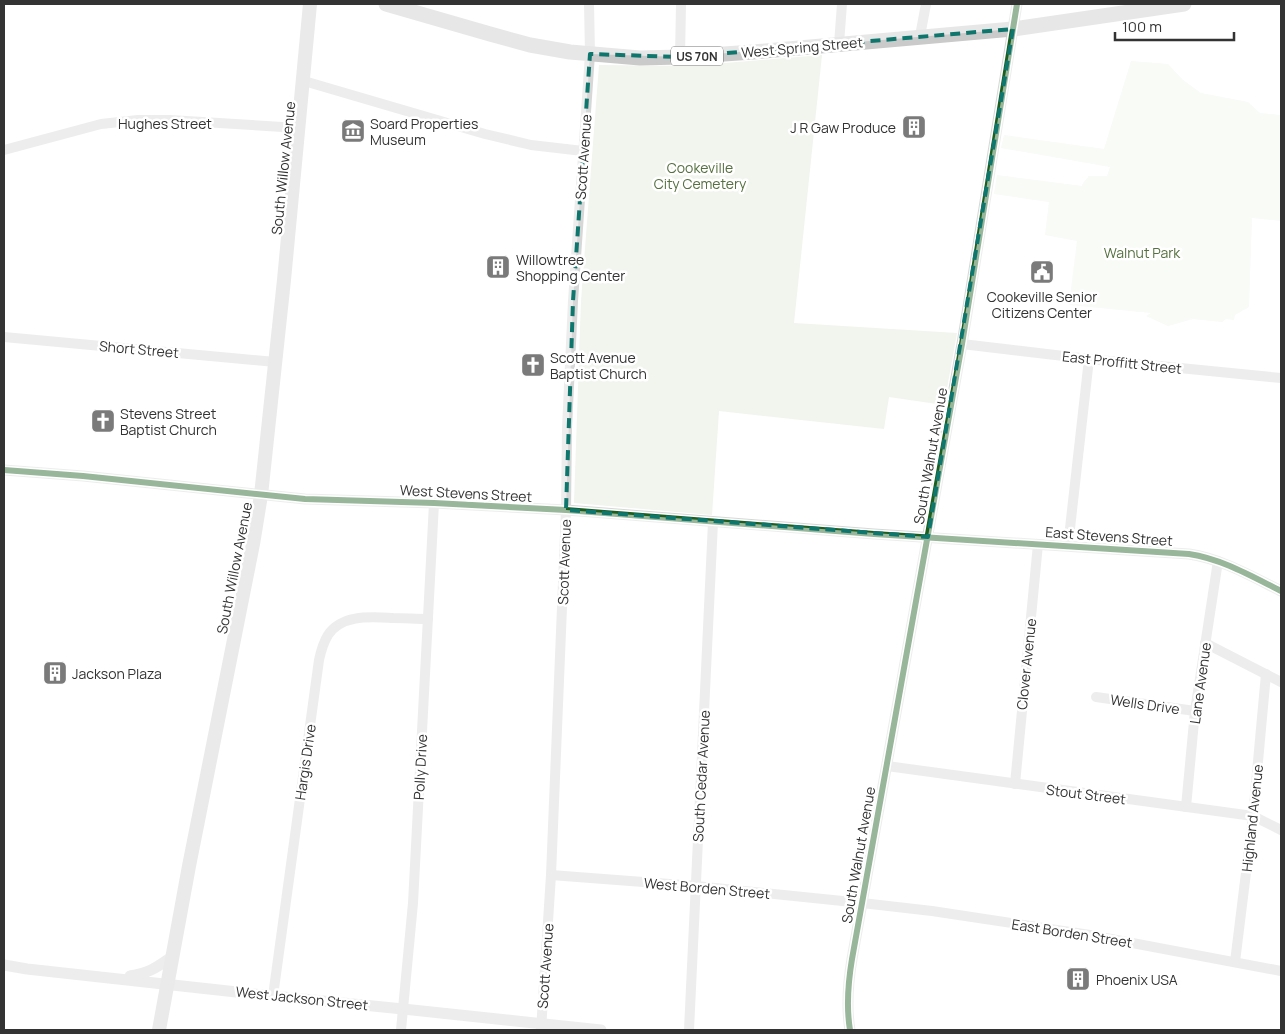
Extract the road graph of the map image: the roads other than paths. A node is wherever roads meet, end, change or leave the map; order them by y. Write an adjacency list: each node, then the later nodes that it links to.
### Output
1 (310, 4): 15 (main road, South Willow Avenue)
2 (386, 4): 9 (main road, West Spring Street / US 70N)
3 (588, 4): 13 (street, Scott Avenue)
4 (681, 4): 14 (street)
5 (842, 4): 12 (street)
6 (926, 4): 11 (street)
7 (1017, 4): 10 (street, South Walnut Avenue)
8 (1184, 4): 10 (main road, US 70N)
9 (403, 6): 13 (main road, West Spring Street / US 70N)
10 (1014, 29): 11 (main road, West Spring Street / US 70N); 20 (street, South Walnut Avenue)
11 (920, 36): 12 (main road, West Spring Street / US 70N)
12 (839, 44): 14 (main road, West Spring Street / US 70N)
13 (590, 54): 14 (main road, West Spring Street / US 70N); 18 (street, Scott Avenue)
14 (680, 57)
15 (304, 81): 16 (main road, South Willow Avenue); 18 (street)
16 (299, 128): 17 (street, Hughes Street); 22 (main road, South Willow Avenue)
17 (4, 150)
18 (583, 151): 27 (street, Scott Avenue)
19 (4, 336): 22 (street, Short Street)
20 (962, 344): 21 (street, East Proffitt Street); 29 (street, South Walnut Avenue)
21 (1089, 359): 23 (street, East Proffitt Street); 31 (street)
22 (275, 362): 25 (main road, South Willow Avenue)
23 (1281, 378)
24 (4, 470): 25 (street, West Stevens Street)
25 (261, 495): 26 (street, West Stevens Street); 48 (main road, South Willow Avenue)
26 (434, 503): 27 (street, West Stevens Street); 34 (street, Polly Drive)
27 (566, 510): 28 (street, West Stevens Street); 45 (street, Scott Avenue)
28 (713, 522): 29 (street, West Stevens Street); 46 (street, South Cedar Avenue)
29 (928, 537): 30 (street, East Stevens Street); 40 (street, South Walnut Avenue)
30 (1038, 544): 31 (street, East Stevens Street); 41 (street, Clover Avenue)
31 (1068, 546): 32 (street, East Stevens Street)
32 (1218, 561): 33 (street, East Stevens Street); 35 (street, Lane Avenue)
33 (1281, 591)
34 (428, 619): 54 (street, Hargis Drive); 55 (street, Polly Drive)
35 (1205, 643): 36 (street); 39 (street, Lane Avenue)
36 (1266, 674): 37 (street); 43 (street, Highland Avenue)
37 (1281, 682)
38 (1096, 698): 39 (street, Wells Drive)
39 (1195, 711): 42 (street, Lane Avenue)
40 (887, 766): 41 (street, Stout Street); 47 (street, South Walnut Avenue)
41 (1015, 784): 42 (street, Stout Street)
42 (1186, 807): 43 (street, Stout Street)
43 (1253, 816): 44 (street, Stout Street); 49 (street, Highland Avenue)
44 (1281, 830)
45 (551, 876): 46 (street, West Borden Street); 56 (street, Scott Avenue)
46 (696, 886): 47 (street, West Borden Street); 60 (street, South Cedar Avenue)
47 (862, 903): 49 (street, East Borden Street); 61 (street, South Walnut Avenue)
48 (173, 956): 52 (street); 53 (main road, South Willow Avenue)
49 (1235, 962): 51 (street, East Borden Street)
50 (4, 965): 52 (street, West Jackson Street)
51 (1281, 971)
52 (116, 978): 53 (street, West Jackson Street)
53 (168, 984): 54 (street, West Jackson Street); 57 (main road, South Willow Avenue)
54 (273, 996): 55 (street, West Jackson Street)
55 (403, 1009): 56 (street, West Jackson Street); 58 (street, Polly Drive)
56 (541, 1027): 59 (street, West Jackson Street)
57 (159, 1030)
58 (401, 1030)
59 (601, 1030)
60 (689, 1030)
61 (850, 1030)

